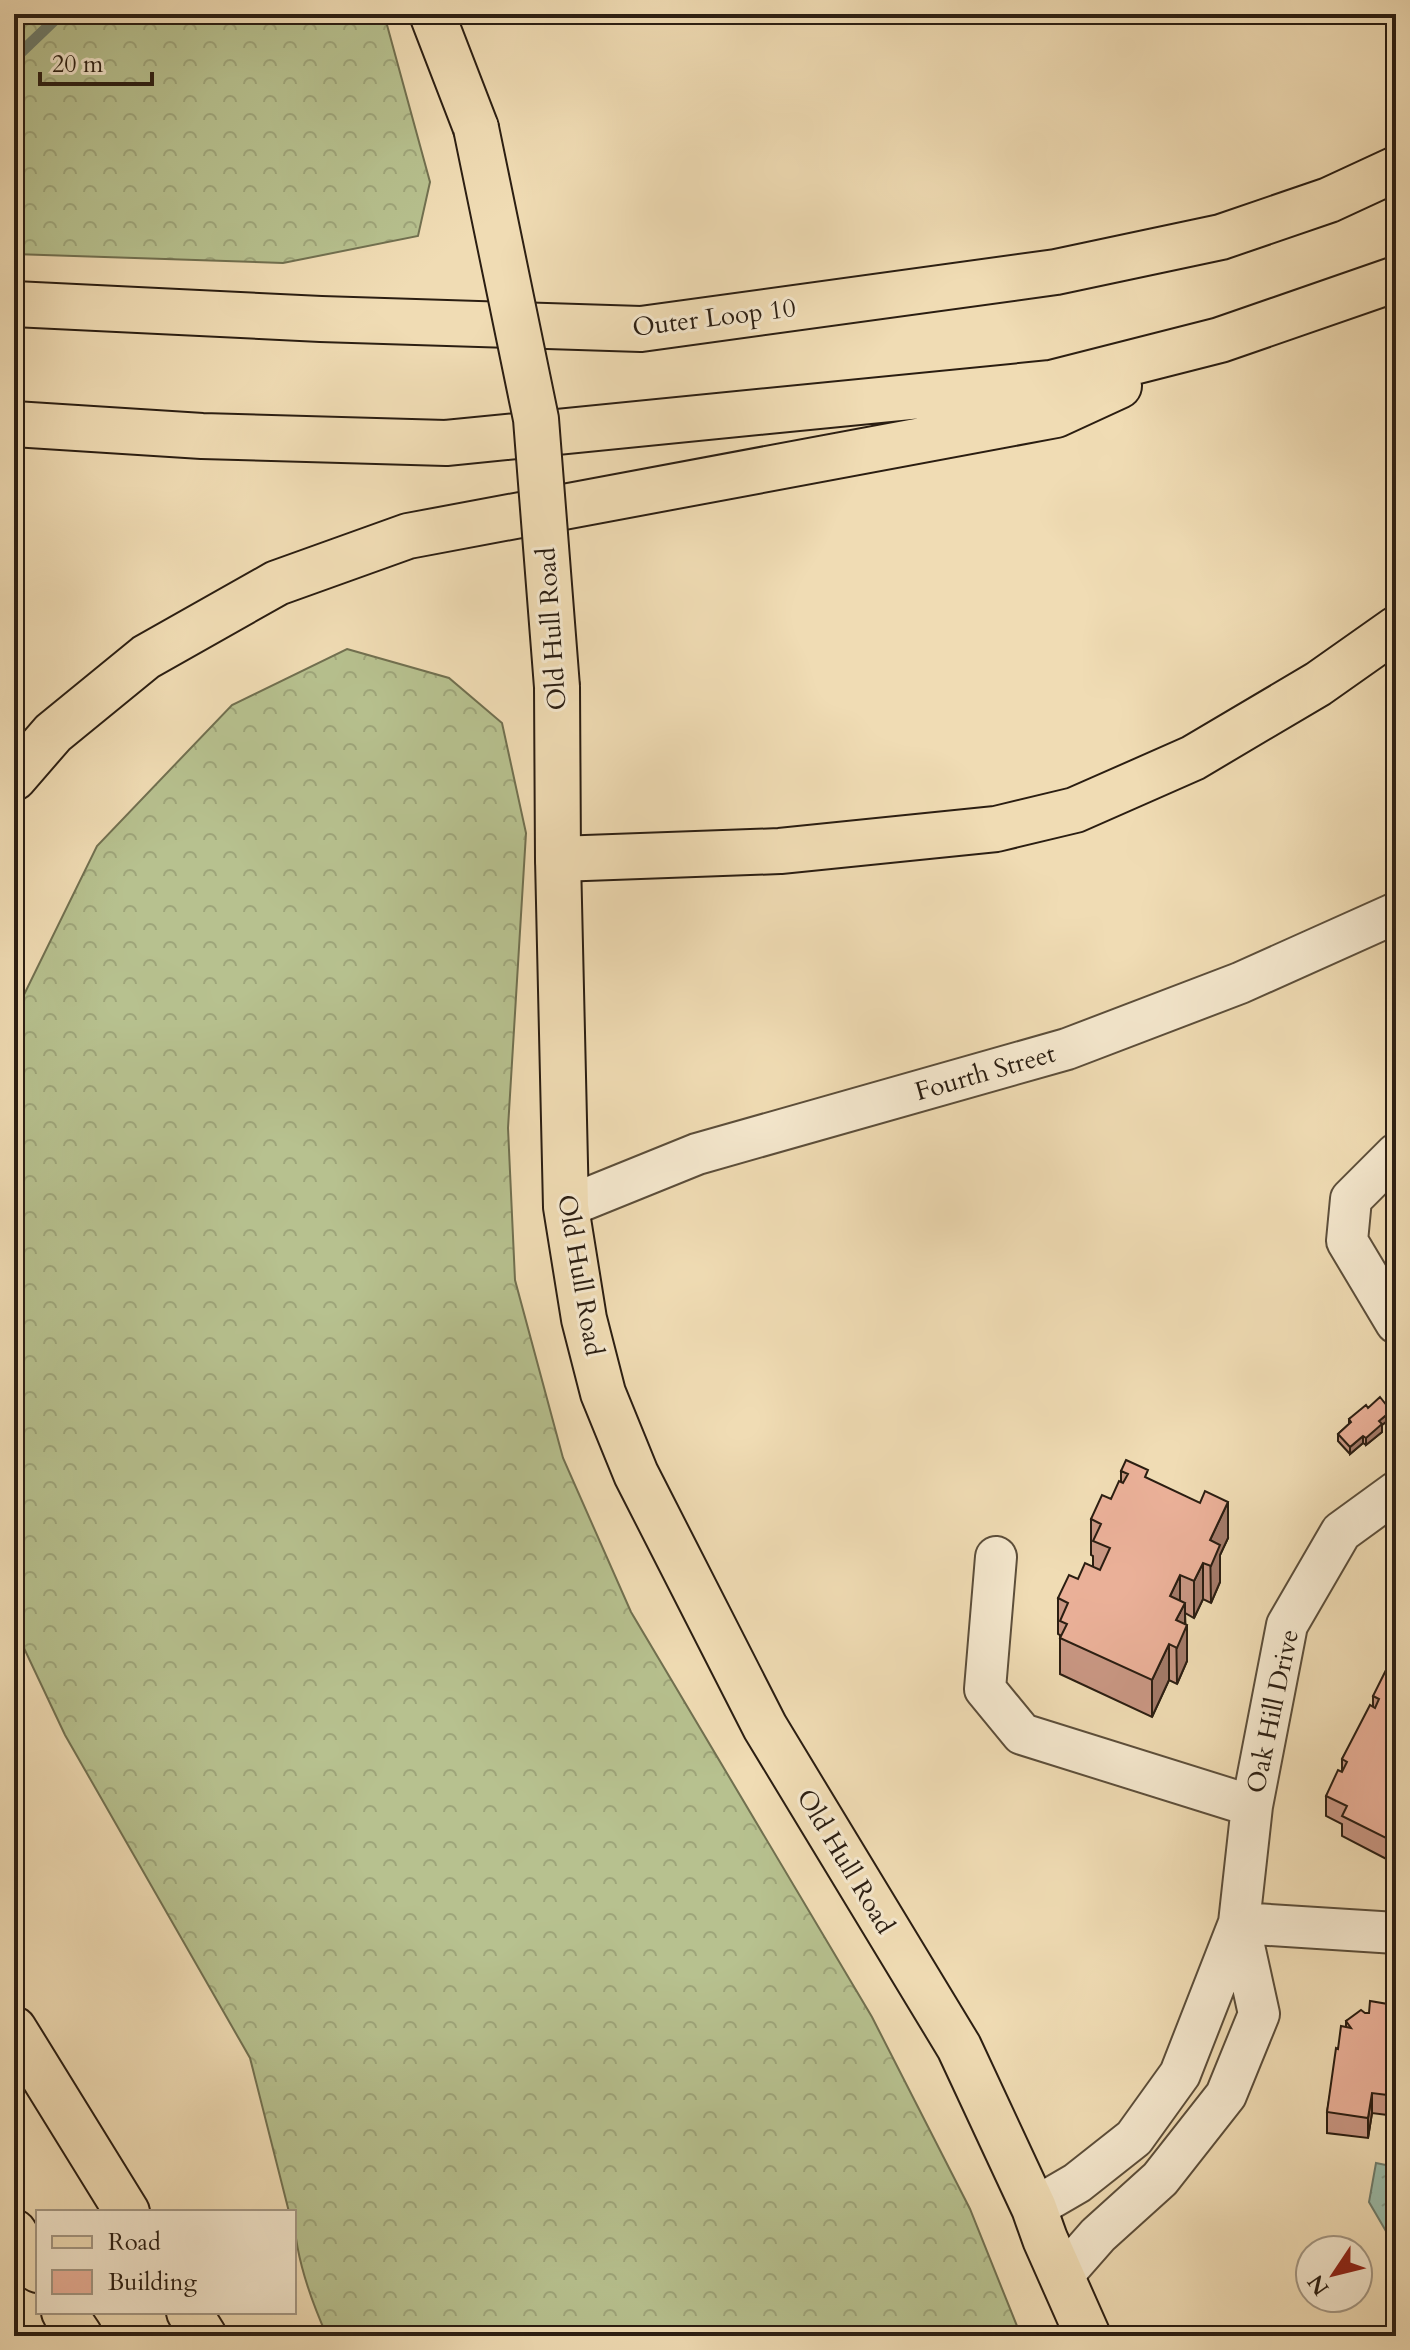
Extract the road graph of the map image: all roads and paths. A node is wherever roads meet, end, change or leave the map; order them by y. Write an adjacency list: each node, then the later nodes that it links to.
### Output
1 (432, 14): 9 (main road, Old Hull Road, bridge)
2 (1396, 169): 4 (main road, Outer Loop 10)
3 (1396, 279): 5 (main road)
4 (14, 304)
5 (1220, 340): 6 (main road); 8 (main road)
6 (14, 424)
7 (1396, 629): 9 (main road)
8 (14, 778)
9 (558, 859): 12 (main road, Old Hull Road)
10 (1396, 913): 12 (street, Fourth Street)
11 (1396, 1154): 13 (street)
12 (566, 1207): 20 (main road, Old Hull Road)
13 (1396, 1323)
14 (1396, 1492): 16 (street, Oak Hill Drive)
15 (996, 1557): 16 (street)
16 (1252, 1806): 17 (street, Oak Hill Drive)
17 (1239, 1923): 18 (street); 20 (street, Oak Hill Drive); 24 (street, Oak Hill Drive)
18 (1396, 1933)
19 (14, 2029): 21 (main road)
20 (1034, 2208): 24 (main road, Old Hull Road)
21 (126, 2210)
22 (14, 2232): 23 (main road)
23 (36, 2267)
24 (1062, 2276): 29 (main road, Old Hull Road)
25 (65, 2314): 27 (main road)
26 (190, 2314): 28 (main road)
27 (80, 2336)
28 (204, 2336)
29 (1088, 2336)

